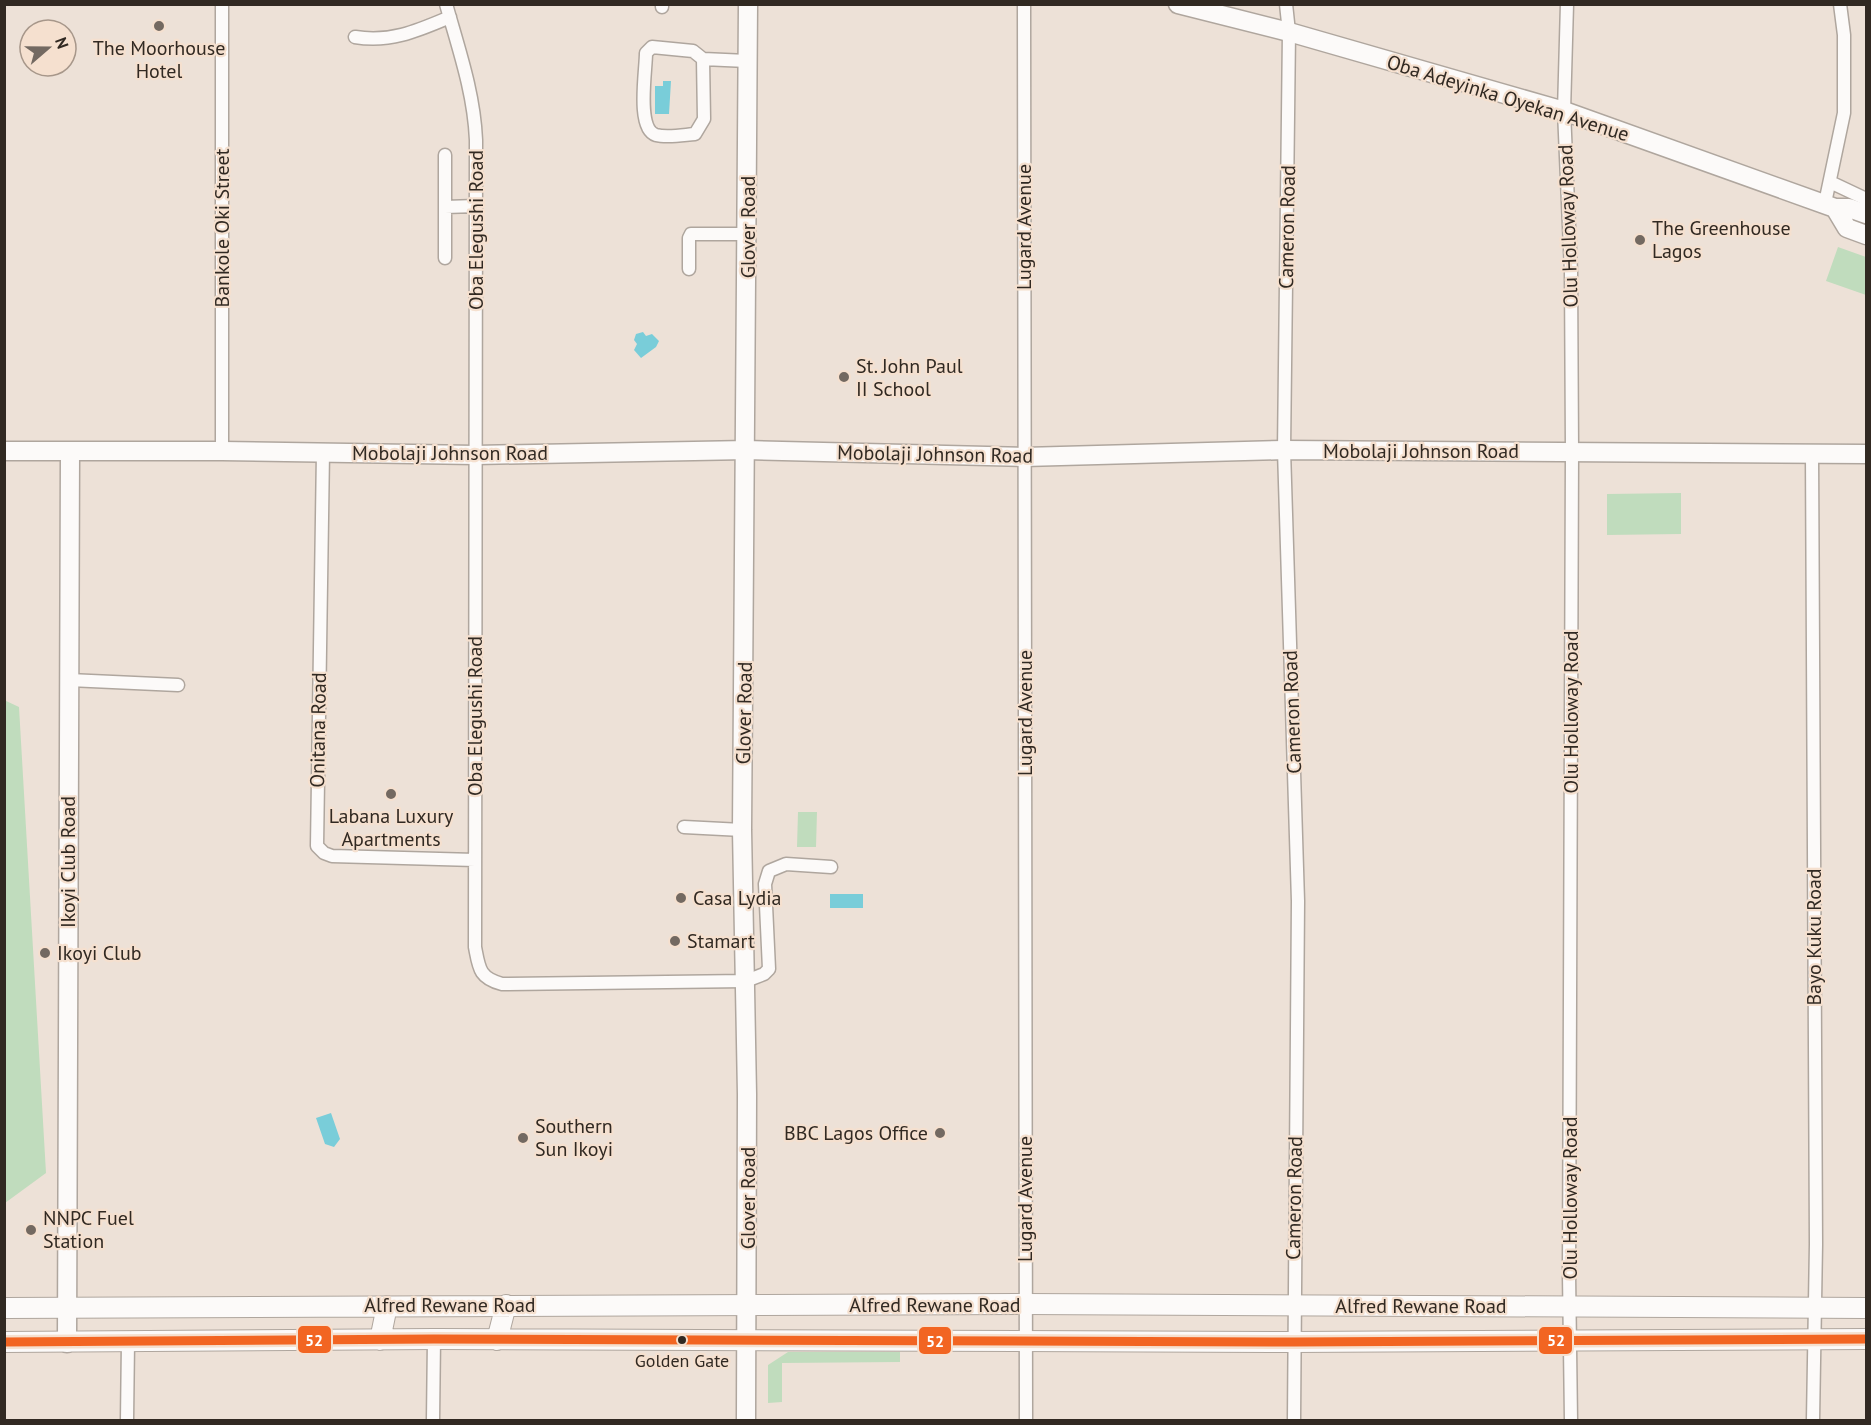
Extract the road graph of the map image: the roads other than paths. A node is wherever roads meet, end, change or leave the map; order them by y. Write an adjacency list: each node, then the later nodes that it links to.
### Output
1 (222, 4): 29 (street, Bankole Oki Street)
2 (446, 4): 9 (street, Oba Elegushi Road)
3 (748, 4): 13 (main road, Glover Road)
4 (1024, 4): 36 (street, Lugard Avenue)
5 (1178, 4): 10 (main road, Oba Adeyinka Oyekan Avenue)
6 (1286, 4): 10 (street, Cameron Road)
7 (1567, 4): 14 (street, Olu Holloway Road)
8 (1840, 4): 16 (street)
9 (450, 17): 11 (street); 19 (street, Oba Elegushi Road)
10 (1289, 32): 14 (main road, Oba Adeyinka Oyekan Avenue); 27 (street, Cameron Road)
11 (355, 38)
12 (703, 59): 12 (street); 13 (street)
13 (747, 61): 22 (main road, Glover Road)
14 (1564, 111): 18 (main road, Oba Adeyinka Oyekan Avenue); 30 (street, Olu Holloway Road)
15 (445, 154): 20 (street)
16 (1830, 182): 17 (street); 18 (street)
17 (1866, 198)
18 (1830, 205): 21 (main road, Oba Adeyinka Oyekan Avenue); 23 (main road)
19 (476, 206): 20 (street); 35 (street, Oba Elegushi Road)
20 (445, 207): 24 (street)
21 (1866, 214)
22 (748, 234): 25 (street); 26 (main road, Glover Road)
23 (1866, 235)
24 (445, 258)
25 (689, 268)
26 (747, 450): 35 (main road, Mobolaji Johnson Road); 36 (main road, Mobolaji Johnson Road); 40 (main road, Glover Road)
27 (1284, 450): 30 (main road, Mobolaji Johnson Road); 36 (main road, Mobolaji Johnson Road); 46 (street, Cameron Road)
28 (4, 451): 31 (main road, Mobolaji Johnson Road)
29 (222, 451): 31 (main road, Mobolaji Johnson Road); 32 (main road, Mobolaji Johnson Road)
30 (1572, 451): 33 (main road, Mobolaji Johnson Road); 49 (street, Olu Holloway Road)
31 (70, 452): 37 (main road, Ikoyi Club Road)
32 (323, 452): 35 (main road, Mobolaji Johnson Road); 41 (street, Onitana Road)
33 (1812, 454): 34 (main road, Mobolaji Johnson Road); 50 (street, Bayo Kuku Road)
34 (1866, 454)
35 (476, 455): 41 (street, Oba Elegushi Road)
36 (1024, 457): 44 (street, Lugard Avenue)
37 (69, 680): 38 (street); 52 (main road, Ikoyi Club Road)
38 (178, 685)
39 (684, 827): 40 (street)
40 (742, 831): 43 (main road, Glover Road)
41 (475, 860): 43 (street, Oba Elegushi Road)
42 (831, 867): 43 (street)
43 (746, 981): 48 (main road, Glover Road)
44 (1025, 1304): 46 (main road, Alfred Rewane Road); 48 (main road, Alfred Rewane Road); 60 (street, Lugard Avenue)
45 (506, 1305): 47 (main road, Alfred Rewane Road); 48 (main road, Alfred Rewane Road); 59 (main road)
46 (1293, 1305): 49 (main road, Alfred Rewane Road); 62 (street, Cameron Road)
47 (387, 1306): 52 (main road, Alfred Rewane Road); 58 (main road)
48 (748, 1306): 61 (main road, Glover Road)
49 (1569, 1307): 50 (main road, Alfred Rewane Road); 54 (street, Olu Holloway Road)
50 (1814, 1307): 53 (main road, Alfred Rewane Road); 56 (street, Bayo Kuku Road)
51 (4, 1308): 52 (main road, Alfred Rewane Road)
52 (67, 1308): 65 (main road, Ikoyi Club Road)
53 (1866, 1308)
54 (1571, 1338): 56 (main road, Alfred Rewane Road); 62 (main road, Alfred Rewane Road); 71 (street, Olu Holloway Road)
55 (434, 1339): 58 (main road, Alfred Rewane Road); 59 (main road, Alfred Rewane Road); 67 (street)
56 (1814, 1339): 57 (main road, Alfred Rewane Road); 72 (street, Bayo Kuku Road)
57 (1866, 1339)
58 (380, 1340): 64 (main road, Alfred Rewane Road)
59 (497, 1340): 61 (main road, Alfred Rewane Road)
60 (1026, 1340): 61 (main road, Alfred Rewane Road); 62 (main road, Alfred Rewane Road); 69 (street, Lugard Avenue)
61 (748, 1341): 68 (main road, Glover Road)
62 (1294, 1341): 70 (street, Cameron Road)
63 (4, 1342): 65 (main road, Alfred Rewane Road)
64 (128, 1342): 65 (main road, Alfred Rewane Road); 66 (street)
65 (67, 1343)
66 (127, 1420)
67 (433, 1420)
68 (746, 1420)
69 (1026, 1420)
70 (1294, 1420)
71 (1571, 1420)
72 (1813, 1420)

